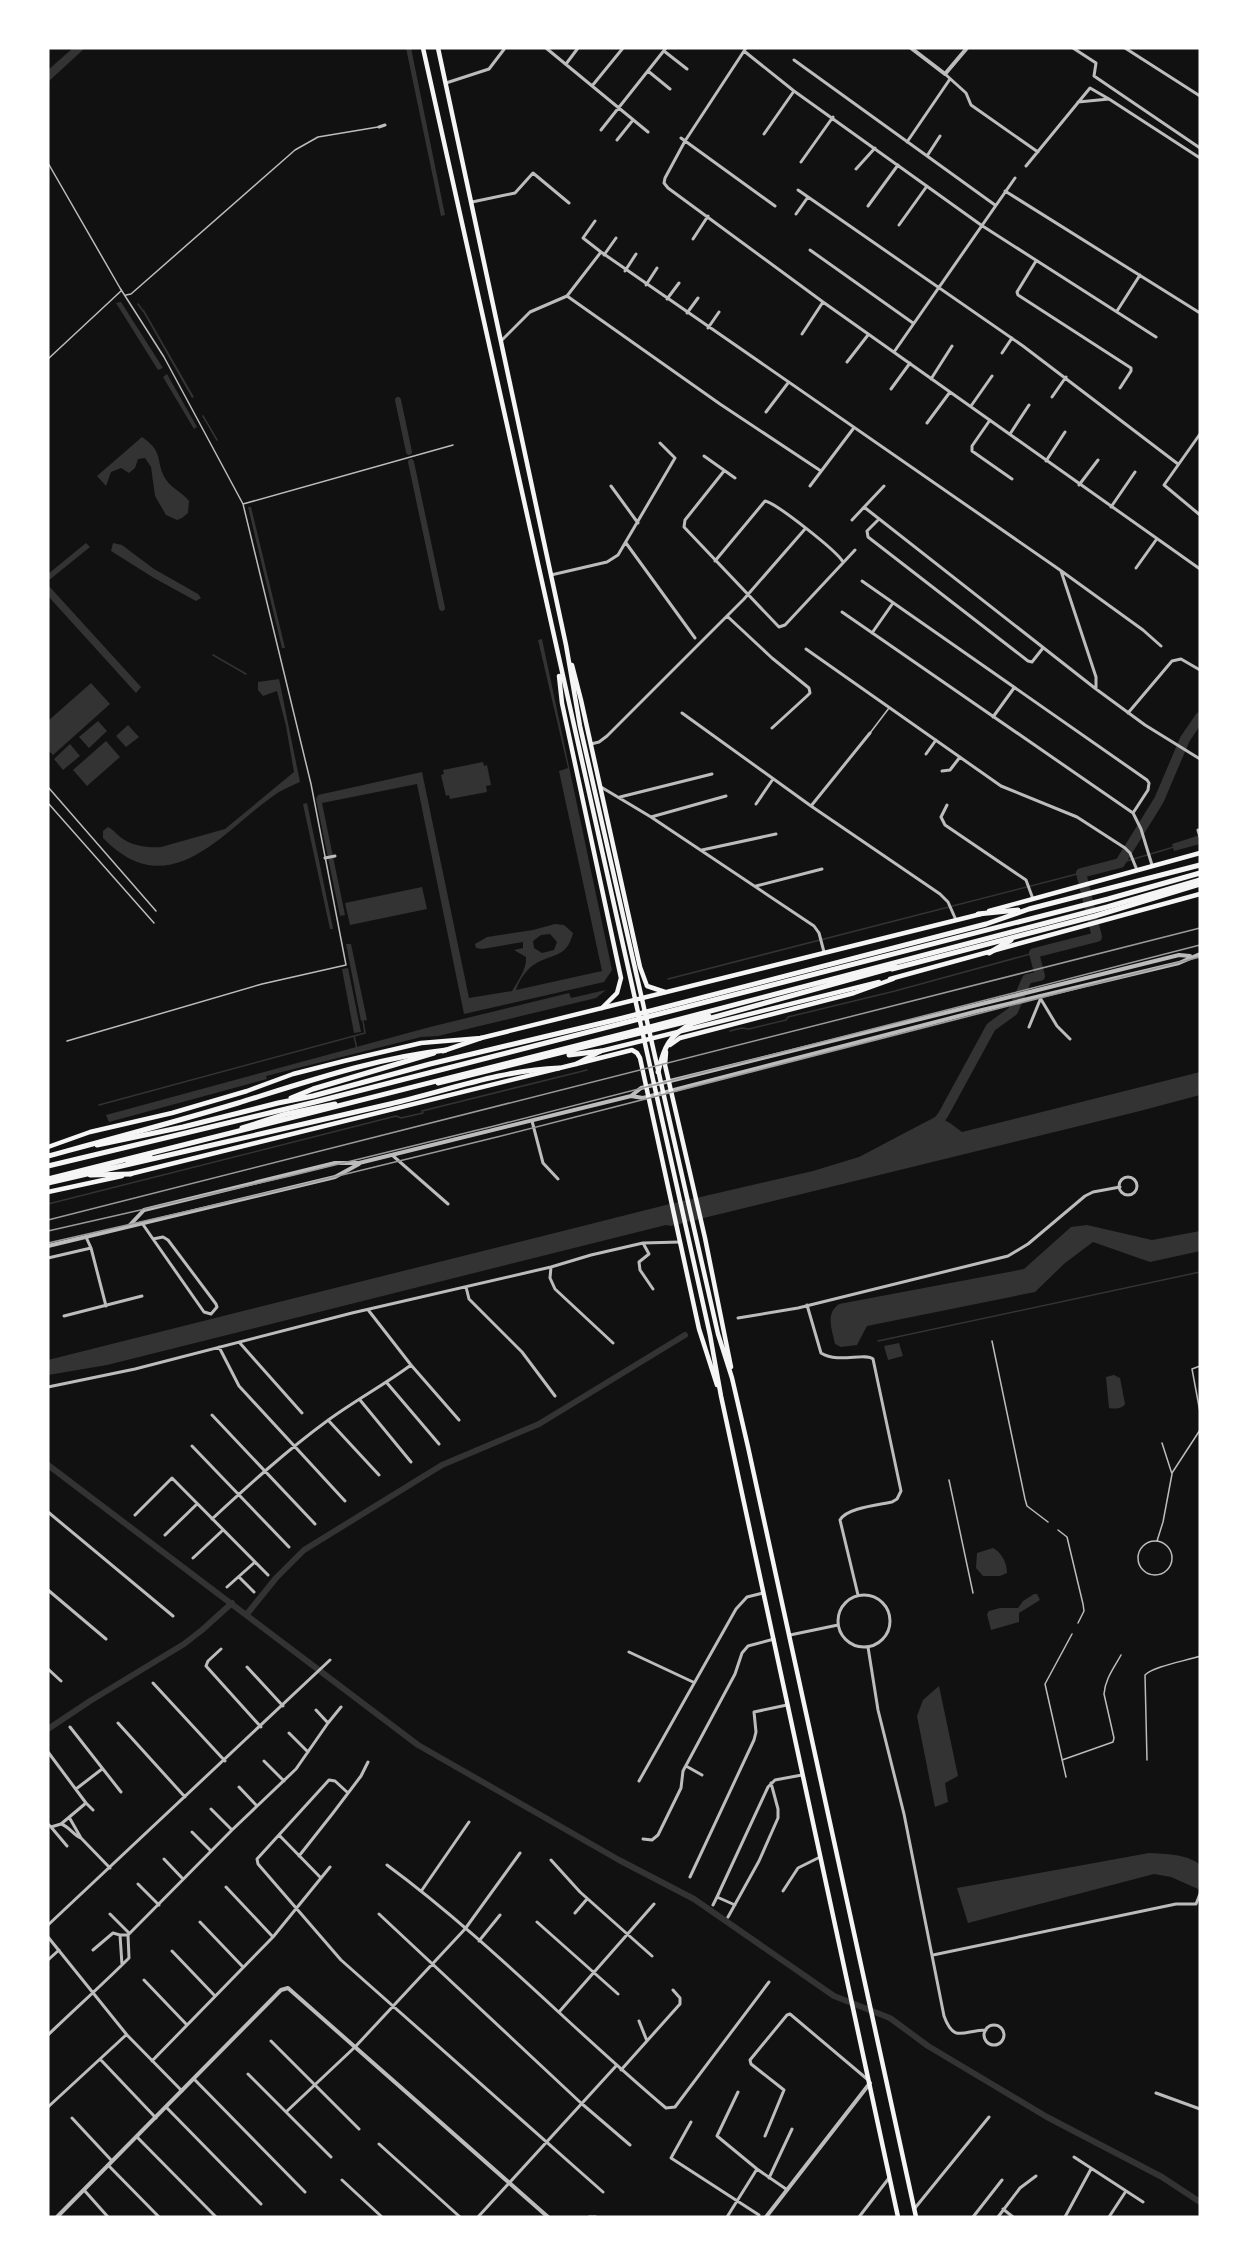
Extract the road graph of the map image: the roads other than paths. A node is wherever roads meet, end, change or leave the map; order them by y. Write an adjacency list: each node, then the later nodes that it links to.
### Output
1 (423, 48): 157 (main road)
2 (438, 48): 19 (main road)
3 (506, 48): 19 (street)
4 (546, 48): 14 (street)
5 (578, 48): 14 (street)
6 (623, 48): 20 (street)
7 (967, 48): 17 (street)
8 (1073, 48): 40 (street)
9 (1125, 48): 23 (street)
10 (665, 49): 15 (street); 16 (street)
11 (914, 49): 17 (street)
12 (745, 50): 22 (street); 37 (street)
13 (794, 60): 38 (street)
14 (566, 64): 20 (street)
15 (687, 69)
16 (648, 71): 21 (street); 26 (street)
17 (945, 75): 18 (street)
18 (950, 79): 38 (street); 41 (street)
19 (446, 83): 54 (main road)
20 (592, 86): 26 (street)
21 (670, 89)
22 (794, 91): 27 (street); 33 (street)
23 (1200, 96)
24 (1109, 99): 25 (street); 25 (street); 43 (street)
25 (1078, 102): 41 (street)
26 (619, 108): 28 (street); 31 (street)
27 (833, 117): 39 (street); 44 (street)
28 (633, 120): 32 (street); 36 (street)
29 (386, 125): 30 (street)
30 (379, 126): 77 (lane)
31 (601, 130)
32 (648, 132)
33 (764, 134)
34 (940, 136): 42 (street)
35 (681, 138): 37 (street)
36 (617, 140)
37 (685, 141): 57 (street); 60 (street)
38 (907, 142): 42 (street)
39 (875, 148): 46 (street); 48 (street)
40 (1200, 148)
41 (1038, 152): 47 (street)
42 (927, 156): 56 (street)
43 (1200, 158)
44 (801, 162)
45 (48, 163): 76 (lane)
46 (898, 165): 50 (street); 58 (street)
47 (1026, 166)
48 (856, 170)
49 (1015, 178): 52 (street)
50 (927, 186): 62 (street); 63 (street)
51 (798, 190): 53 (street)
52 (1005, 191): 56 (street); 72 (street)
53 (808, 197): 59 (street); 75 (street)
54 (472, 202): 55 (street); 92 (main road)
55 (569, 203)
56 (995, 205): 63 (street)
57 (775, 206)
58 (868, 206)
59 (796, 214)
60 (709, 216): 65 (street); 81 (street)
61 (595, 221): 67 (street)
62 (899, 225)
63 (981, 225): 69 (street); 75 (street)
64 (616, 238): 67 (street)
65 (693, 239)
66 (810, 250): 86 (street)
67 (602, 254): 71 (street); 78 (street)
68 (636, 254): 71 (street)
69 (1036, 261): 82 (street); 103 (street)
70 (657, 268): 74 (street)
71 (626, 271): 74 (street)
72 (1140, 275): 82 (street); 85 (street)
73 (679, 283): 80 (street)
74 (646, 285): 80 (street)
75 (938, 289): 86 (street); 91 (street)
76 (122, 290): 77 (lane); 96 (lane)
77 (125, 295): 131 (lane)
78 (567, 296): 92 (street); 123 (street)
79 (698, 298): 84 (street)
80 (667, 300): 84 (street)
81 (823, 302): 88 (street); 89 (street)
82 (1117, 311): 90 (street)
83 (719, 312): 87 (street)
84 (687, 313): 87 (street)
85 (1200, 313)
86 (913, 323): 94 (street)
87 (708, 328): 102 (street)
88 (802, 334)
89 (868, 334): 94 (street); 97 (street)
90 (1156, 337)
91 (1012, 338): 95 (street); 100 (street)
92 (500, 342): 147 (main road)
93 (952, 346): 101 (street)
94 (894, 352): 98 (street)
95 (1002, 352)
96 (48, 358)
97 (848, 362)
98 (910, 363): 101 (street); 104 (street)
99 (992, 376): 108 (street)
100 (1066, 377): 106 (street); 121 (street)
101 (931, 379): 105 (street)
102 (788, 383): 109 (street); 112 (street)
103 (1120, 388)
104 (891, 389)
105 (950, 392): 108 (street); 111 (street)
106 (1052, 397)
107 (1029, 405): 114 (street)
108 (971, 406): 110 (street)
109 (766, 412)
110 (990, 420): 114 (street); 126 (street)
111 (927, 423)
112 (853, 429): 123 (street); 146 (street)
113 (1065, 432): 119 (street)
114 (1010, 434): 119 (street)
115 (1200, 434): 121 (street)
116 (660, 443): 137 (street)
117 (453, 445): 131 (lane)
118 (704, 456): 122 (street)
119 (1046, 460): 127 (street)
120 (1098, 460): 127 (street)
121 (1178, 464): 134 (street)
122 (724, 471): 125 (street); 142 (street)
123 (821, 471): 129 (street)
124 (1135, 472): 133 (street)
125 (735, 478)
126 (1012, 479)
127 (1079, 485): 133 (street)
128 (611, 486): 137 (street)
129 (810, 486)
130 (884, 486): 132 (street)
131 (243, 504): 191 (lane)
132 (864, 507): 135 (street); 136 (street)
133 (1111, 507): 139 (street)
134 (1200, 515)
135 (879, 519): 158 (street); 158 (street)
136 (852, 520)
137 (638, 523): 140 (street)
138 (805, 529): 142 (street); 143 (street); 149 (street)
139 (1156, 540): 144 (street); 145 (street)
140 (626, 543): 147 (street); 154 (street)
141 (855, 550): 143 (street)
142 (715, 561): 149 (street)
143 (843, 562): 149 (street)
144 (1136, 568)
145 (1200, 569)
146 (1060, 570): 156 (street); 162 (street)
147 (551, 575): 155 (main road)
148 (862, 581): 150 (street)
149 (748, 595): 152 (street)
150 (893, 603): 153 (street); 161 (street)
151 (842, 612): 153 (street)
152 (727, 616): 167 (street); 170 (street)
153 (872, 633): 166 (street)
154 (695, 638)
155 (566, 645): 170 (main road); 227 (main road)
156 (1161, 646)
157 (556, 647): 213 (main road); 277 (main road)
158 (1043, 648): 162 (street)
159 (806, 649): 163 (street)
160 (1200, 670): 165 (street)
161 (1014, 688): 166 (street); 185 (street)
162 (1096, 689): 165 (street)
163 (890, 707): 168 (lane); 169 (street)
164 (682, 713): 176 (street)
165 (1128, 713): 173 (street)
166 (993, 717): 185 (street)
167 (772, 728)
168 (870, 734): 184 (street)
169 (936, 740): 171 (street); 172 (street)
170 (591, 744): 177 (main road)
171 (926, 754)
172 (960, 757): 174 (street); 195 (street)
173 (1200, 759)
174 (942, 771)
175 (712, 774): 180 (street)
176 (773, 779): 182 (street); 184 (street)
177 (601, 787): 180 (street); 212 (main road)
178 (48, 788): 202 (lane)
179 (726, 796): 186 (street)
180 (620, 797): 186 (street)
181 (48, 803): 205 (lane)
182 (756, 804)
183 (947, 805): 200 (street)
184 (811, 806): 204 (street)
185 (1133, 813): 193 (street)
186 (651, 817): 188 (street)
187 (776, 834): 188 (street)
188 (702, 850): 198 (street)
189 (1200, 853): 193 (main road)
190 (335, 856): 191 (street)
191 (326, 857): 221 (lane)
192 (1200, 865): 201 (highway)
193 (1152, 867): 195 (main road)
194 (822, 869): 198 (street)
195 (1137, 872): 200 (main road)
196 (1200, 873): 241 (highway)
197 (1200, 882): 206 (highway); 207 (highway)
198 (756, 886): 209 (street)
199 (1200, 894): 208 (main road)
200 (1034, 899): 203 (main road)
201 (1029, 909): 203 (highway); 233 (highway)
202 (156, 911)
203 (978, 914): 204 (main road)
204 (956, 920): 209 (main road)
205 (154, 923)
206 (1017, 936): 208 (highway); 224 (highway)
207 (962, 945): 227 (highway); 245 (highway)
208 (989, 953): 214 (main road)
209 (825, 954): 215 (main road)
210 (1200, 954): 211 (street)
211 (1191, 956): 216 (street); 228 (street)
212 (640, 967): 213 (main road); 215 (main road)
213 (621, 978): 217 (main road)
214 (893, 979): 223 (main road); 228 (main road)
215 (665, 992): 217 (main road)
216 (1040, 998): 218 (street); 220 (street); 230 (street)
217 (602, 1008): 219 (main road)
218 (1029, 1027)
219 (481, 1038): 222 (highway); 237 (main road)
220 (1070, 1039)
221 (67, 1041)
222 (446, 1050): 233 (highway); 238 (highway)
223 (600, 1051): 224 (highway); 225 (main road)
224 (551, 1057): 243 (highway)
225 (576, 1064): 226 (main road); 229 (main road)
226 (559, 1068): 242 (main road); 245 (highway)
227 (658, 1072): 273 (main road)
228 (669, 1081): 229 (street); 230 (main road)
229 (646, 1087): 231 (street); 232 (main road)
230 (672, 1090): 232 (street); 235 (main road)
231 (631, 1096): 232 (street); 234 (street)
232 (649, 1096): 236 (main road)
233 (278, 1102): 238 (highway)
234 (532, 1120): 239 (street); 244 (street)
235 (680, 1126): 236 (main road); 273 (main road)
236 (656, 1131): 253 (main road)
237 (48, 1147)
238 (50, 1154)
239 (392, 1155): 240 (street); 248 (street)
240 (359, 1163): 249 (street); 250 (street)
241 (48, 1166)
242 (131, 1174): 243 (highway); 247 (main road)
243 (87, 1175): 245 (highway)
244 (558, 1179)
245 (48, 1182)
246 (1120, 1187): 246 (street); 262 (street)
247 (48, 1192)
248 (447, 1204)
249 (142, 1223): 250 (street); 252 (street)
250 (129, 1226): 251 (street)
251 (86, 1237): 255 (street); 256 (street)
252 (153, 1239): 252 (street)
253 (680, 1242): 254 (street); 277 (main road)
254 (643, 1243): 258 (street); 260 (street)
255 (48, 1246)
256 (91, 1248): 257 (street); 263 (street)
257 (48, 1258)
258 (551, 1267): 259 (street); 269 (street)
259 (466, 1287): 264 (street); 276 (street)
260 (653, 1289)
261 (142, 1296): 263 (street)
262 (807, 1305): 266 (street); 316 (street)
263 (106, 1306): 265 (street)
264 (369, 1311): 268 (street); 271 (street)
265 (64, 1316)
266 (738, 1318)
267 (992, 1341): 300 (lane)
268 (239, 1342): 270 (street); 280 (street)
269 (613, 1343)
270 (219, 1347): 275 (street); 288 (street)
271 (411, 1365): 274 (street); 283 (street)
272 (1200, 1366): 279 (lane)
273 (732, 1378): 321 (main road)
274 (387, 1383): 278 (street); 286 (street)
275 (48, 1387)
276 (555, 1396)
277 (721, 1396): 314 (main road)
278 (360, 1400): 282 (street); 289 (street)
279 (1200, 1412)
280 (302, 1413)
281 (212, 1415): 290 (street)
282 (328, 1420): 288 (street); 292 (street)
283 (459, 1420)
284 (1200, 1430): 291 (lane)
285 (1162, 1443): 291 (lane)
286 (439, 1444)
287 (192, 1446): 294 (street)
288 (293, 1447): 290 (street); 295 (street)
289 (411, 1462)
290 (264, 1471): 294 (street); 301 (street)
291 (1172, 1474): 305 (lane)
292 (379, 1475)
293 (949, 1480): 315 (lane)
294 (238, 1495): 299 (street); 306 (street)
295 (345, 1500)
296 (197, 1504): 298 (street); 299 (street); 304 (street)
297 (48, 1512): 317 (street)
298 (135, 1515)
299 (212, 1519): 302 (street)
300 (1048, 1522)
301 (315, 1524)
302 (223, 1530): 307 (street); 308 (street)
303 (1058, 1530): 318 (lane)
304 (165, 1535)
305 (1157, 1541): 305 (lane)
306 (289, 1547)
307 (193, 1558)
308 (255, 1563): 309 (street); 310 (street)
309 (268, 1575)
310 (239, 1577): 311 (street); 313 (street)
311 (227, 1587)
312 (48, 1590): 323 (street)
313 (254, 1592)
314 (763, 1593): 322 (main road); 333 (street)
315 (973, 1593)
316 (858, 1595): 319 (street); 324 (street)
317 (173, 1616)
318 (1078, 1623)
319 (838, 1625): 321 (street); 324 (street)
320 (1072, 1634): 346 (lane)
321 (788, 1636): 491 (main road)
322 (774, 1639): 335 (main road); 351 (street)
323 (106, 1640)
324 (868, 1647): 421 (street)
325 (221, 1649): 341 (street)
326 (628, 1652): 333 (street)
327 (1121, 1655): 346 (lane)
328 (1200, 1656): 347 (lane)
329 (330, 1660): 336 (street)
330 (247, 1667): 336 (street)
331 (48, 1669): 332 (street)
332 (61, 1681)
333 (693, 1682): 357 (street)
334 (153, 1683): 348 (street)
335 (787, 1705): 354 (main road); 387 (street)
336 (283, 1706): 341 (street)
337 (341, 1707): 339 (street)
338 (316, 1710): 339 (street)
339 (328, 1722): 345 (street)
340 (118, 1724): 363 (street)
341 (261, 1726): 348 (street)
342 (70, 1727): 352 (street)
343 (289, 1733): 345 (street)
344 (48, 1752): 360 (street)
345 (308, 1752): 356 (street)
346 (1062, 1760): 355 (lane)
347 (1147, 1760)
348 (225, 1761): 363 (street)
349 (264, 1761): 356 (street)
350 (368, 1762): 362 (street)
351 (686, 1766): 353 (street); 376 (street)
352 (102, 1769): 360 (street); 361 (street)
353 (702, 1775)
354 (802, 1775): 358 (street); 381 (main road)
355 (1065, 1778)
356 (284, 1781): 365 (street)
357 (639, 1781)
358 (771, 1783): 395 (street); 401 (street)
359 (238, 1787): 365 (street)
360 (76, 1789): 364 (street)
361 (121, 1792)
362 (348, 1792): 374 (street); 380 (street)
363 (185, 1797): 386 (street)
364 (86, 1803): 367 (street); 368 (street)
365 (257, 1806): 372 (street)
366 (212, 1809): 372 (street)
367 (93, 1810)
368 (69, 1817): 370 (street); 375 (street)
369 (468, 1822): 392 (street)
370 (61, 1824): 371 (street); 375 (street)
371 (49, 1826): 377 (street)
372 (232, 1830): 378 (street)
373 (192, 1832): 378 (street)
374 (279, 1835): 380 (street); 402 (street)
375 (81, 1838): 386 (street)
376 (643, 1839)
377 (67, 1846)
378 (211, 1851): 389 (street)
379 (520, 1853): 411 (street)
380 (299, 1856): 388 (street)
381 (820, 1856): 393 (street); 450 (main road)
382 (164, 1859): 389 (street)
383 (551, 1860): 396 (street)
384 (387, 1865): 392 (street)
385 (330, 1867): 388 (street)
386 (110, 1868): 410 (street)
387 (690, 1877)
388 (321, 1878): 402 (street)
389 (183, 1879): 399 (street)
390 (138, 1884): 399 (street)
391 (226, 1887): 416 (street)
392 (422, 1890): 411 (street)
393 (783, 1891)
394 (1200, 1894): 398 (street)
395 (717, 1897): 400 (street); 401 (street)
396 (587, 1899): 403 (street); 413 (street)
397 (654, 1904): 413 (street)
398 (1198, 1904): 421 (street)
399 (159, 1905): 412 (street)
400 (713, 1905)
401 (735, 1905): 407 (street)
402 (296, 1910): 416 (street); 434 (street)
403 (575, 1913)
404 (110, 1914): 412 (street)
405 (379, 1914): 424 (street)
406 (500, 1915): 417 (street)
407 (728, 1917)
408 (200, 1922): 426 (street)
409 (537, 1922): 427 (street)
410 (48, 1925)
411 (465, 1929): 417 (street); 424 (street)
412 (128, 1934): 414 (street); 425 (street)
413 (627, 1934): 422 (street); 427 (street)
414 (120, 1935): 419 (street); 425 (street)
415 (48, 1937): 418 (street)
416 (273, 1937): 426 (street)
417 (479, 1941): 435 (street)
418 (59, 1950): 423 (street); 431 (street)
419 (93, 1950)
420 (172, 1952): 433 (street)
421 (933, 1955): 438 (street)
422 (652, 1956)
423 (48, 1960)
424 (433, 1963): 434 (street); 455 (street)
425 (122, 1965): 431 (street)
426 (243, 1968): 433 (street)
427 (593, 1974): 432 (street); 435 (street)
428 (144, 1980): 437 (street)
429 (769, 1982): 447 (street)
430 (672, 1989): 442 (street)
431 (92, 1994): 439 (street); 440 (street)
432 (618, 1994)
433 (215, 1996): 437 (street)
434 (394, 2005): 443 (street); 468 (street)
435 (559, 2012): 446 (street)
436 (639, 2021): 442 (street)
437 (187, 2025): 445 (street)
438 (986, 2030): 438 (street)
439 (48, 2035)
440 (127, 2035): 444 (street); 445 (street)
441 (272, 2041): 451 (street)
442 (646, 2041): 447 (street)
443 (355, 2047): 449 (street); 451 (street); 481 (street)
444 (100, 2059): 456 (street); 462 (street)
445 (152, 2061): 452 (street)
446 (616, 2066): 447 (street); 455 (street)
447 (621, 2070)
448 (248, 2074): 459 (street)
449 (194, 2079): 452 (street); 485 (street)
450 (869, 2082): 466 (street); 477 (main road); 482 (street)
451 (314, 2084): 459 (street); 464 (street)
452 (182, 2091): 457 (street)
453 (738, 2092): 474 (street)
454 (1156, 2092): 458 (street)
455 (581, 2103): 468 (street); 470 (street)
456 (48, 2107)
457 (166, 2107): 462 (street); 489 (street)
458 (1200, 2109)
459 (286, 2112): 471 (street)
460 (989, 2117): 491 (street)
461 (72, 2118): 473 (street)
462 (156, 2118): 467 (street)
463 (692, 2122): 487 (street)
464 (359, 2129)
465 (792, 2129): 478 (street)
466 (765, 2136)
467 (136, 2137): 473 (street); 496 (street)
468 (547, 2142): 481 (street); 486 (street)
469 (379, 2144): 498 (street)
470 (630, 2145)
471 (331, 2157)
472 (1074, 2157): 475 (street)
473 (110, 2163): 483 (street); 495 (street)
474 (758, 2169): 478 (street); 487 (street)
475 (1091, 2169): 484 (street); 511 (street)
476 (1036, 2176): 490 (street)
477 (890, 2177): 505 (street); 506 (main road)
478 (769, 2178): 482 (street)
479 (342, 2180): 497 (street)
480 (1002, 2180): 508 (street)
481 (509, 2184): 499 (street); 500 (street)
482 (786, 2189): 504 (street)
483 (84, 2190): 493 (street); 494 (street)
484 (1126, 2190): 488 (street); 512 (street)
485 (305, 2192)
486 (603, 2192)
487 (737, 2200): 492 (street); 503 (street)
488 (1143, 2202)
489 (261, 2204)
490 (1003, 2209): 509 (street); 510 (street)
491 (914, 2210): 507 (main road)
492 (759, 2215)
493 (57, 2217)
494 (108, 2217)
495 (159, 2217)
496 (216, 2217)
497 (382, 2217)
498 (460, 2217)
499 (478, 2217)
500 (548, 2217)
501 (589, 2217): 502 (street)
502 (596, 2217)
503 (727, 2217)
504 (766, 2217)
505 (859, 2217)
506 (898, 2217)
507 (916, 2217)
508 (973, 2217)
509 (998, 2217)
510 (1012, 2217)
511 (1065, 2217)
512 (1109, 2217)

